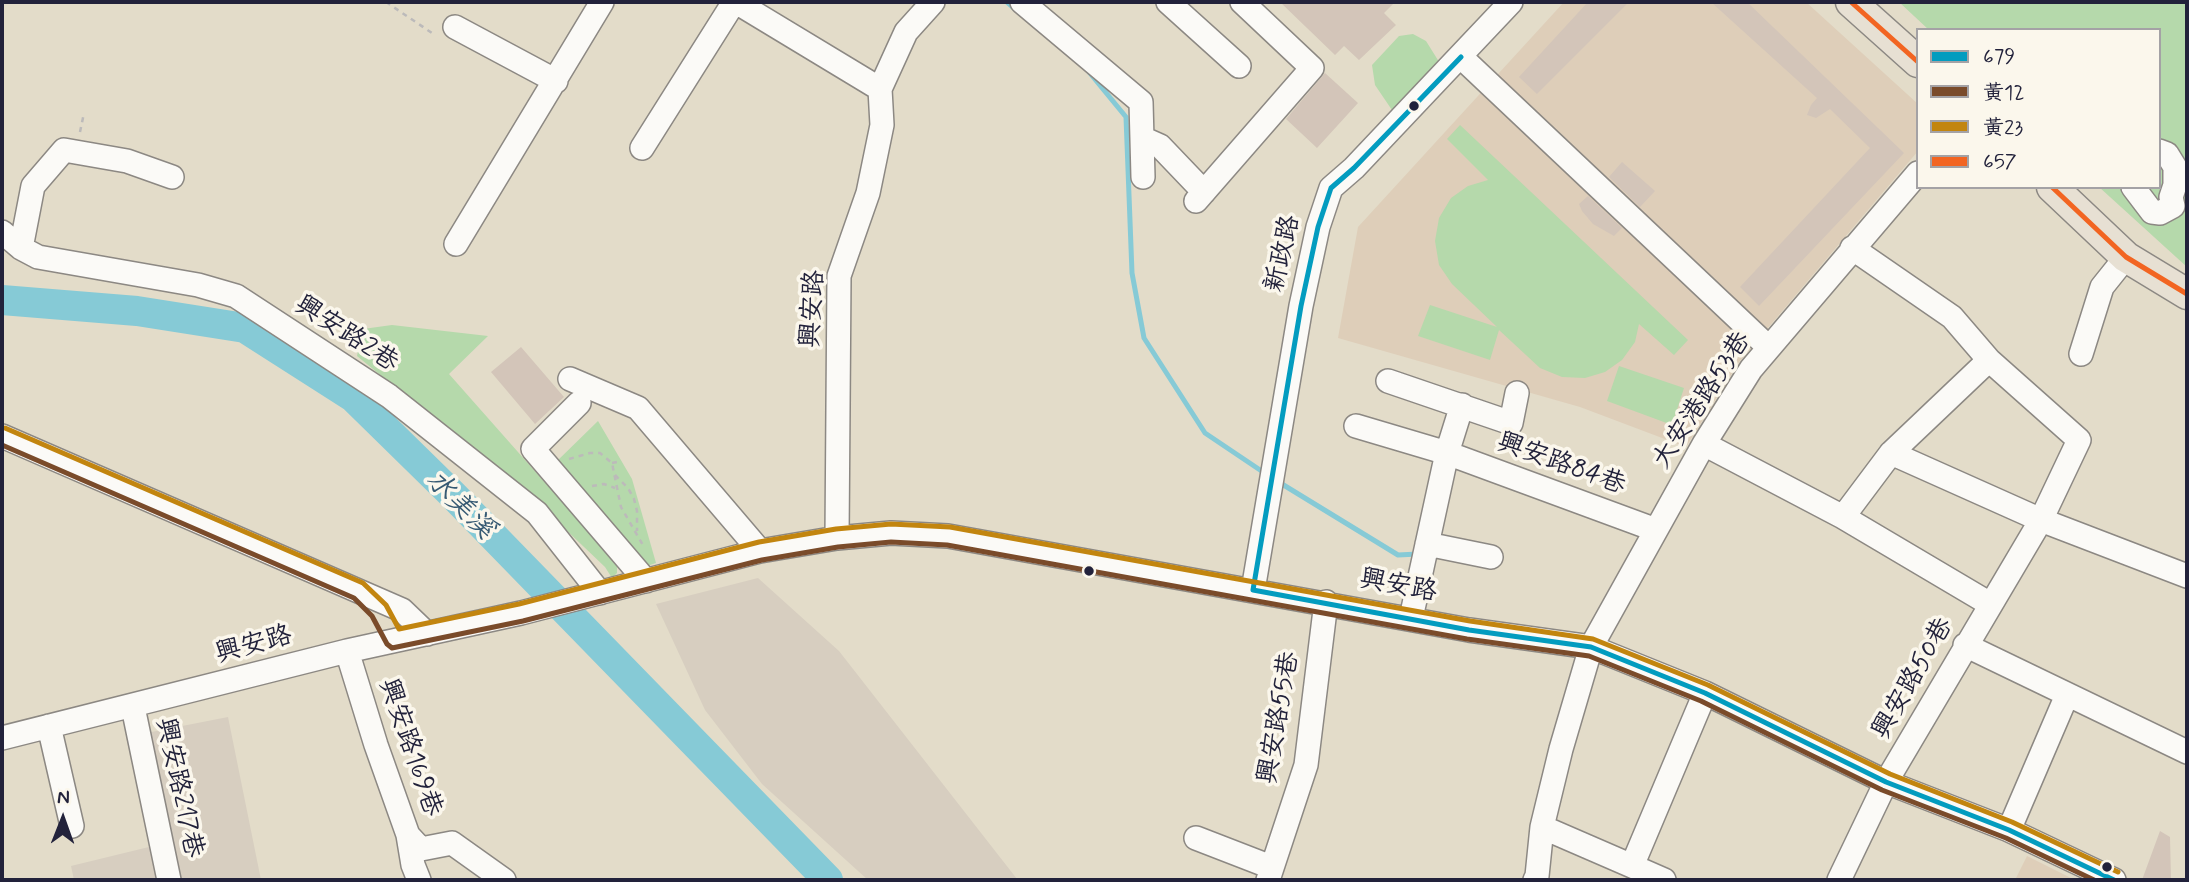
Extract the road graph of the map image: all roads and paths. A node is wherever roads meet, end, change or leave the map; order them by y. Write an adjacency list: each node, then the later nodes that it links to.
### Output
1 (386, 2): 11 (path)
2 (602, 2): 15 (street)
3 (735, 2): 16 (street); 18 (street)
4 (933, 2): 16 (street, 興安路)
5 (1022, 2): 17 (street)
6 (1168, 2): 14 (street)
7 (1242, 2): 17 (street)
8 (1511, 2): 12 (street, 新政路)
9 (1851, 2): 13 (main road)
10 (455, 27): 15 (street)
11 (432, 33)
12 (1461, 57): 31 (street); 61 (street, 新政路)
13 (1916, 60)
14 (1239, 66)
15 (556, 81): 26 (street)
16 (880, 89): 54 (street, 興安路)
17 (1142, 138): 22 (street)
18 (642, 148)
19 (2161, 152): 23 (street)
20 (1916, 175): 28 (street, 大安港路53巷)
21 (172, 177): 27 (street)
22 (1143, 177)
23 (2135, 189)
24 (2063, 191): 29 (main road)
25 (2, 232): 27 (street, 興安路2巷)
26 (456, 244)
27 (21, 248): 63 (street, 興安路2巷)
28 (1852, 248): 33 (street); 41 (street, 大安港路53巷)
29 (2126, 257): 30 (main road); 32 (street)
30 (2187, 294)
31 (1764, 343)
32 (2081, 354)
33 (1989, 360): 43 (street); 51 (street, 興安路50巷)
34 (570, 379): 56 (street)
35 (1388, 381): 38 (street)
36 (1517, 393): 38 (street)
37 (579, 403): 46 (street)
38 (1462, 405): 42 (street)
39 (1356, 426): 42 (street, 興安路84巷)
40 (2, 436): 62 (street)
41 (1704, 444): 50 (street, 興安路50巷); 52 (street, 大安港路53巷)
42 (1447, 453): 52 (street, 興安路84巷); 55 (street)
43 (1891, 453): 50 (street); 51 (street)
44 (621, 461): 45 (path)
45 (612, 463): 46 (path); 47 (path)
46 (551, 470): 49 (street)
47 (615, 475): 48 (path); 53 (path)
48 (617, 489): 49 (path); 53 (path)
49 (576, 500): 60 (street)
50 (1843, 517): 65 (street, 興安路50巷)
51 (2041, 520): 59 (street); 65 (street, 興安路50巷)
52 (1656, 530): 70 (street, 大安港路53巷)
53 (636, 533): 57 (path)
54 (836, 538): 56 (street, 興安路); 61 (street, 興安路)
55 (1427, 544): 58 (street); 66 (street)
56 (760, 551): 60 (street, 興安路)
57 (647, 557)
58 (1491, 557)
59 (2187, 576)
60 (646, 580): 63 (street, 興安路)
61 (1253, 590): 64 (street, 興安路)
62 (359, 591): 67 (street); 68 (street)
63 (600, 593): 67 (street, 興安路)
64 (1326, 602): 66 (street, 興安路); 85 (street, 興安路55巷)
65 (1990, 604): 69 (street, 興安路50巷)
66 (1411, 618): 70 (street, 興安路)
67 (427, 634): 68 (street, 興安路)
68 (394, 639): 71 (street, 興安路)
69 (1965, 645): 73 (street); 78 (street, 興安路50巷)
70 (1591, 647): 72 (street, 興安路); 80 (street, 大安港路53巷)
71 (348, 650): 74 (street, 興安路); 82 (street, 興安路169巷)
72 (1705, 694): 78 (street, 興安路); 84 (street)
73 (2067, 695): 77 (street); 81 (street)
74 (133, 707): 75 (street, 興安路); 86 (street, 興安路217巷)
75 (49, 726): 76 (street, 興安路); 79 (street)
76 (2, 738)
77 (2187, 752)
78 (1886, 782): 81 (street, 興安路); 91 (street, 興安路50巷)
79 (72, 826)
80 (1542, 827): 84 (street); 89 (street, 大安港路53巷)
81 (2009, 830): 92 (street, 興安路)
82 (408, 835): 87 (street); 88 (street, 興安路169巷)
83 (1196, 838): 85 (street)
84 (1632, 866): 90 (street)
85 (1270, 873)
86 (169, 880)
87 (419, 880)
88 (504, 880)
89 (1535, 880)
90 (1664, 880)
91 (1839, 880)
92 (2115, 880)

